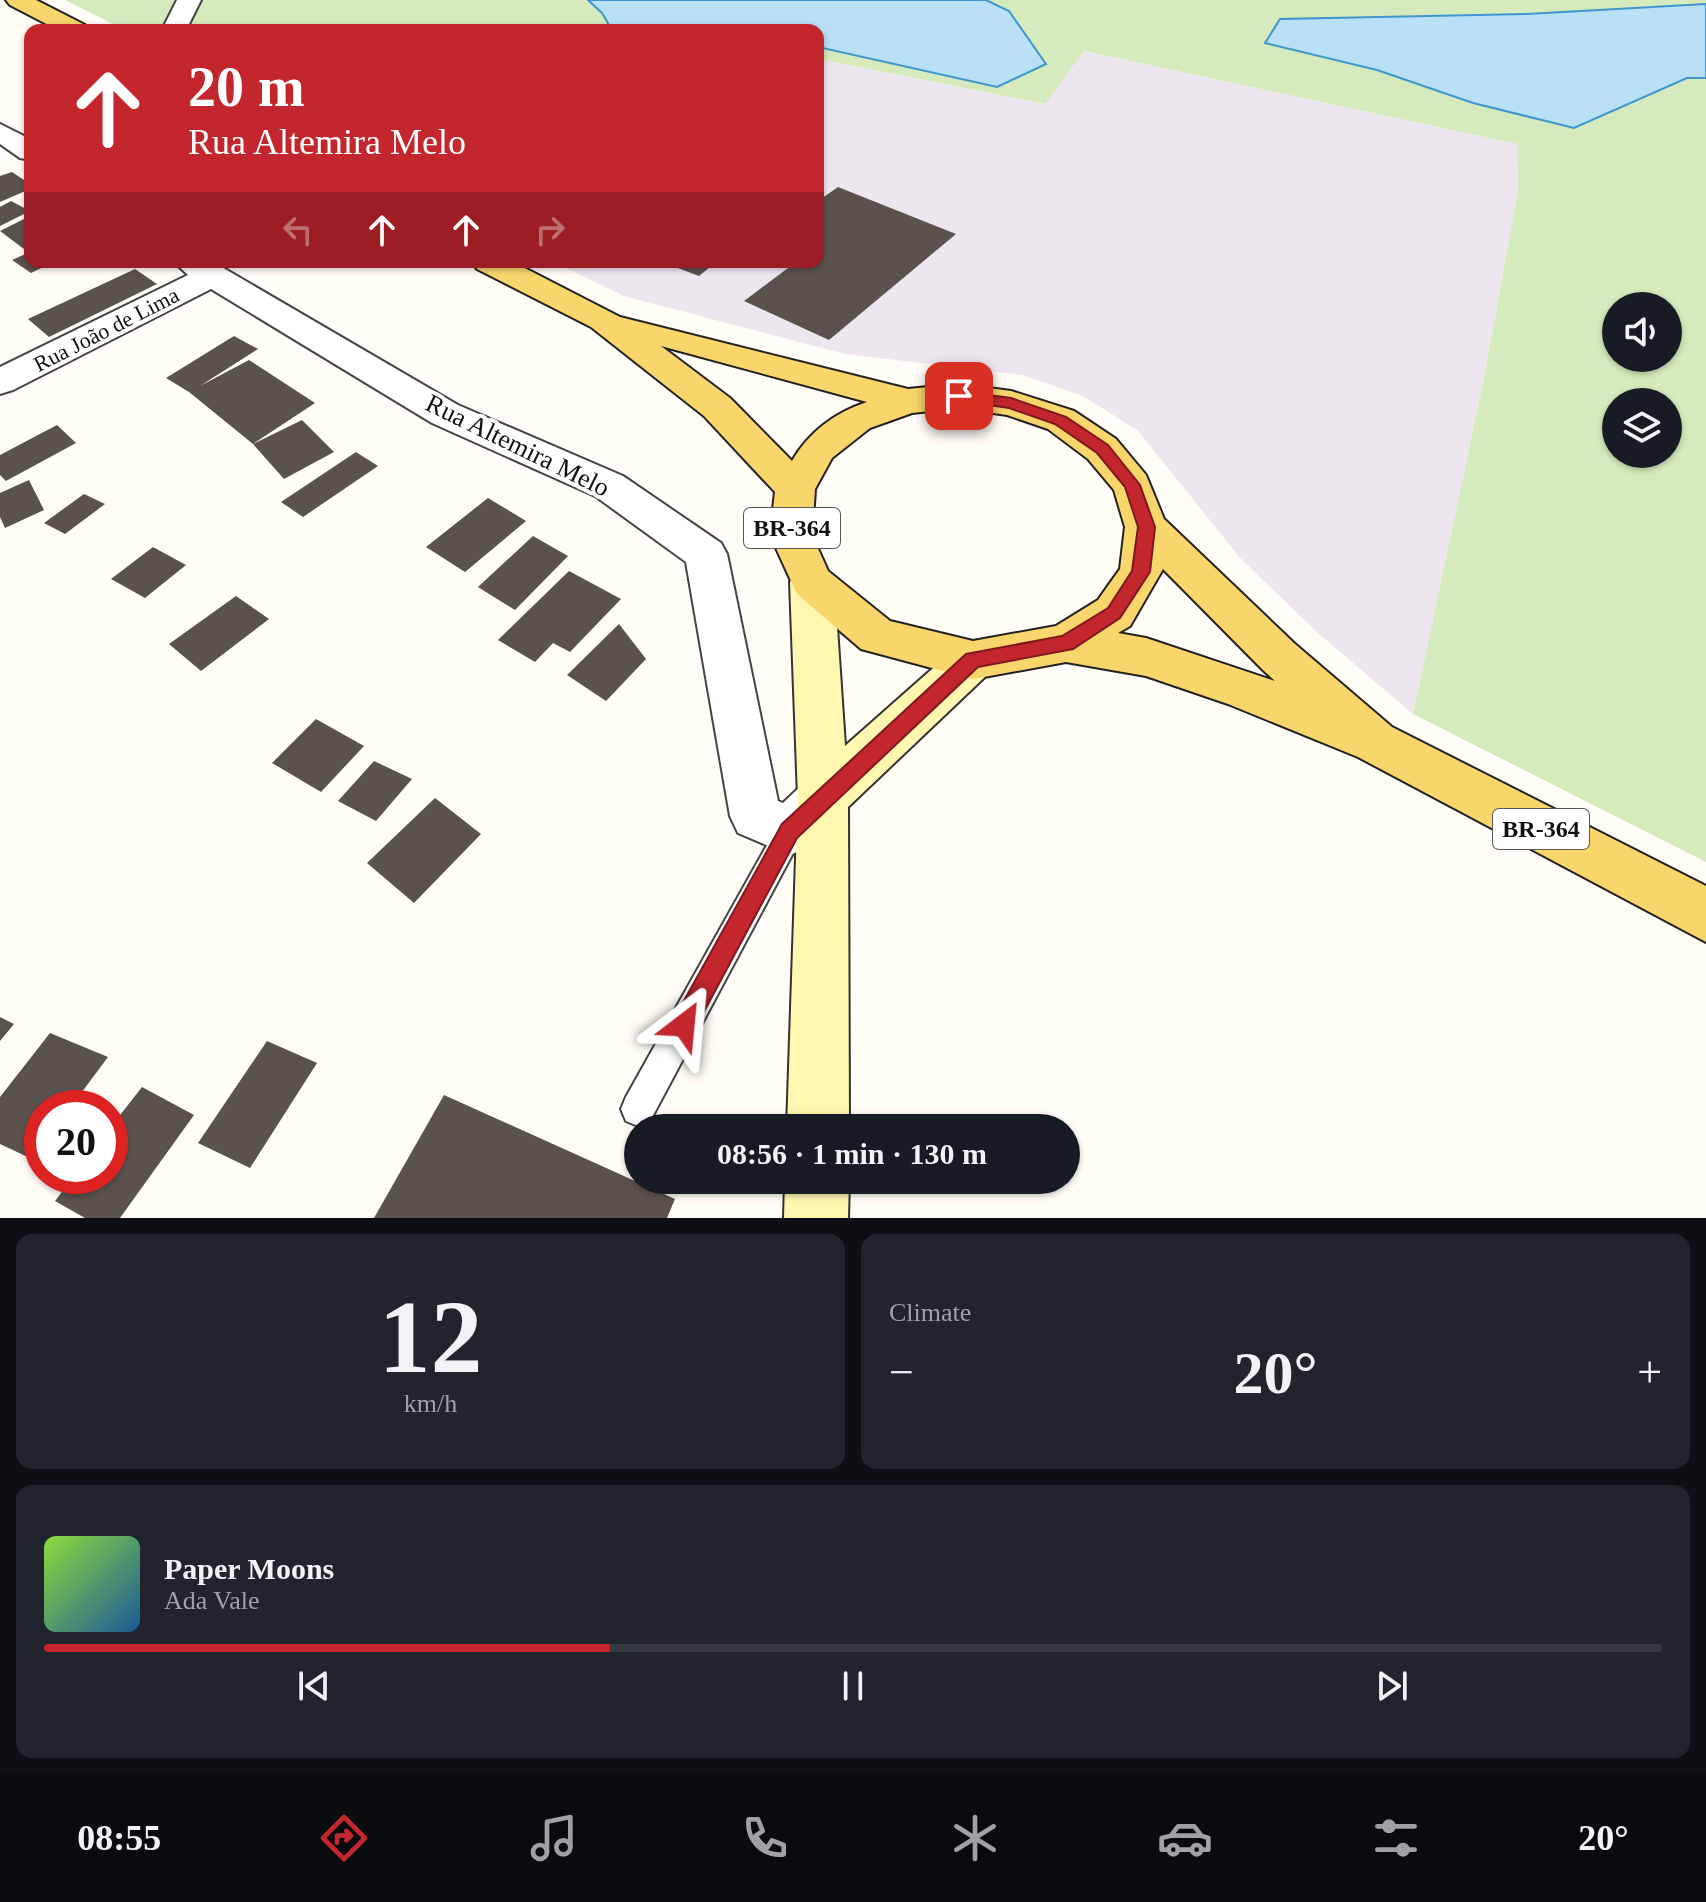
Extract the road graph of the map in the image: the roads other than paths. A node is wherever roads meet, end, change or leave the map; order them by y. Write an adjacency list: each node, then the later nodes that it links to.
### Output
1 (18, 0): 3 (main road)
2 (189, 0): 4 (street)
3 (64, 24)
4 (177, 24)
5 (24, 121): 6 (street)
6 (0, 131): 7 (street)
7 (24, 148)
8 (500, 268): 10 (main road, BR-364)
9 (201, 269): 11 (street, Rua João de Lima); 19 (street, Rua Altemira Melo)
10 (603, 320): 12 (main road, BR-364); 13 (main road, BR-364)
11 (0, 382)
12 (908, 401): 13 (main road, BR-364); 14 (main road, BR-364)
13 (795, 489): 15 (main road, BR-364)
14 (1146, 527): 16 (main road, BR-364); 18 (main road, BR-364)
15 (812, 582): 17 (main road, BR-364); 19 (main road)
16 (1066, 643): 17 (main road, BR-364); 18 (main road, BR-364)
17 (973, 660): 19 (main road)
18 (1375, 742): 20 (main road, BR-364)
19 (807, 815): 21 (lane); 22 (main road)
20 (1706, 915)
21 (638, 1109)
22 (818, 1114)
23 (817, 1194): 24 (main road)
24 (816, 1218)

